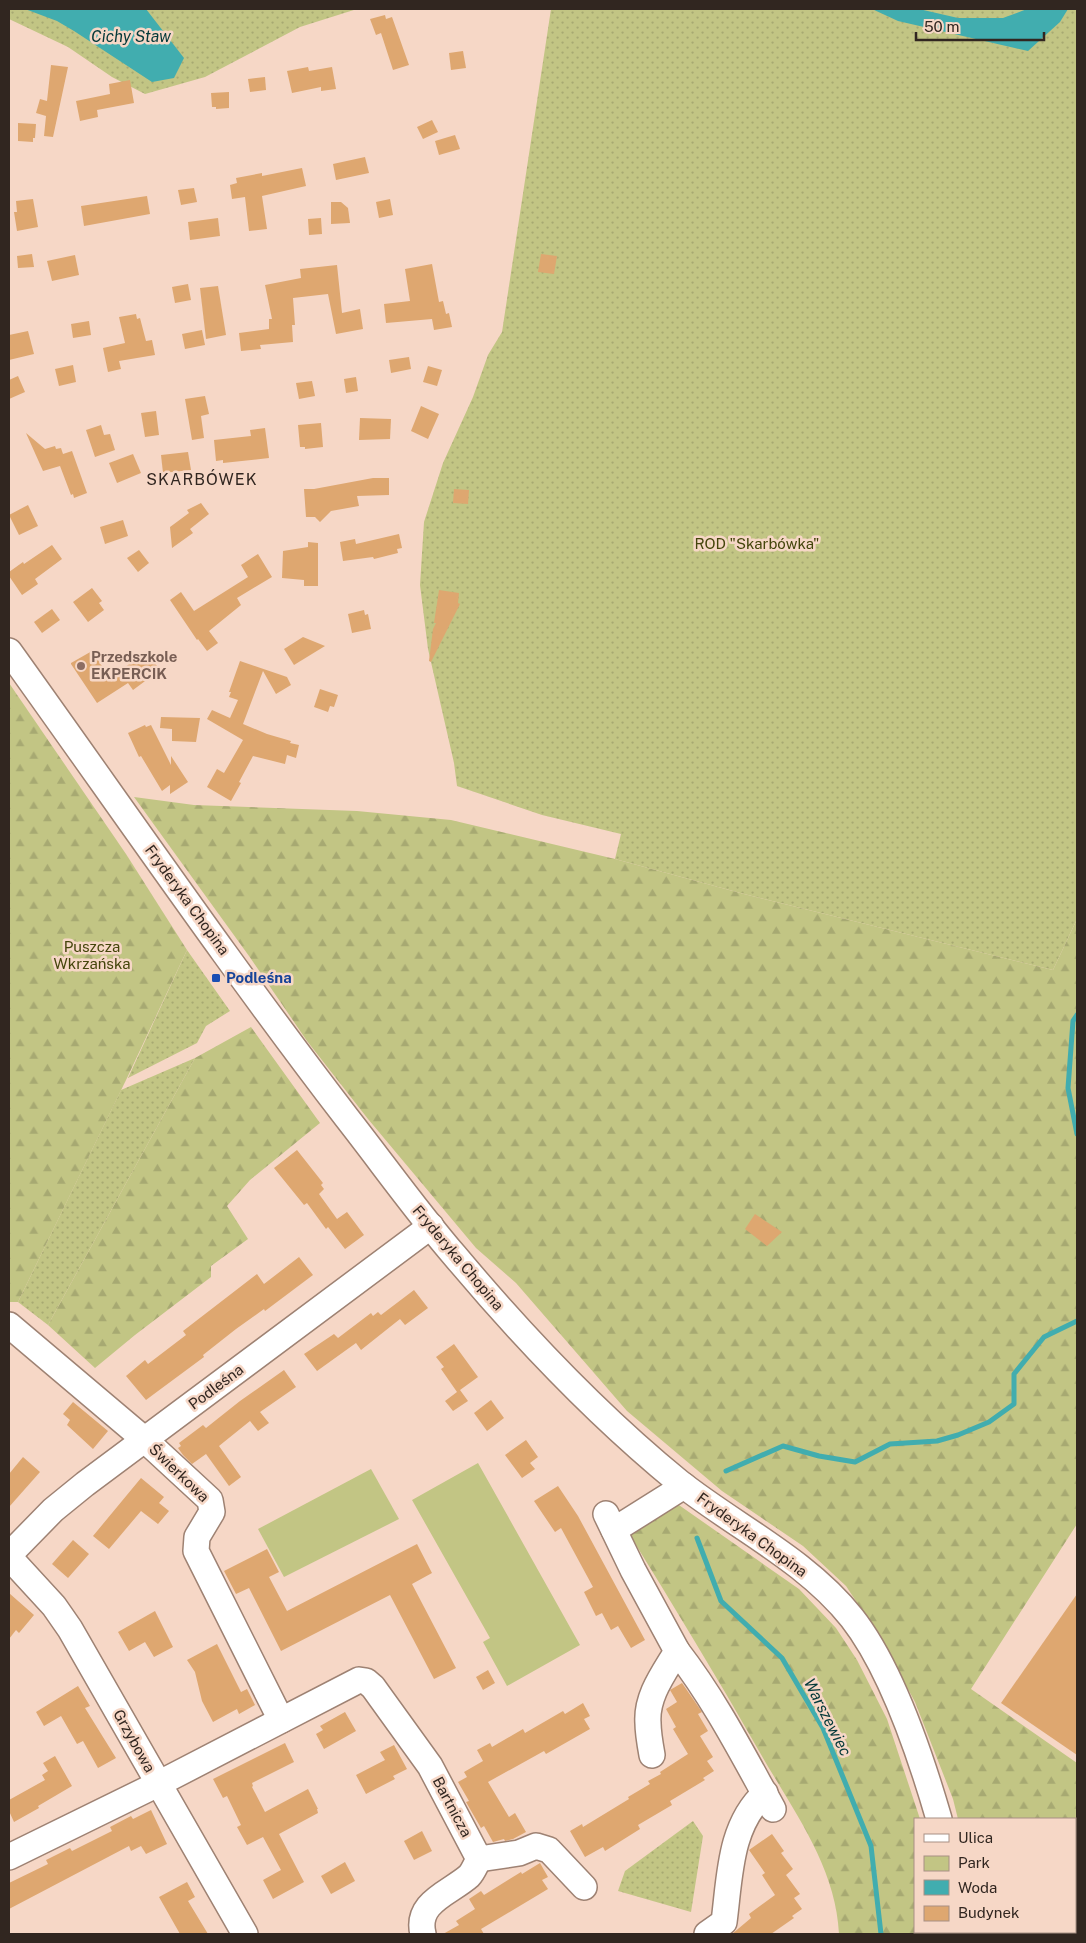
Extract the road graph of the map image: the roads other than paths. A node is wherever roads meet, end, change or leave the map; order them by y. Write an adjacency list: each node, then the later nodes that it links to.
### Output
1 (9, 651): 2 (street, Fryderyka Chopina)
2 (431, 1226): 4 (street, Podleśna); 5 (street, Fryderyka Chopina)
3 (9, 1325): 4 (street, Świerkowa)
4 (145, 1440): 6 (street, Podleśna); 8 (street, Świerkowa)
5 (684, 1486): 7 (street); 11 (street, Fryderyka Chopina)
6 (9, 1556): 10 (street, Grzybowa)
7 (678, 1651): 9 (street); 17 (street)
8 (281, 1720): 10 (street); 13 (street, Bartnicza)
9 (652, 1754)
10 (158, 1784): 12 (street); 15 (street, Grzybowa)
11 (939, 1818)
12 (9, 1857)
13 (479, 1859): 14 (street); 16 (street)
14 (584, 1887)
15 (245, 1934)
16 (423, 1934)
17 (707, 1934)

